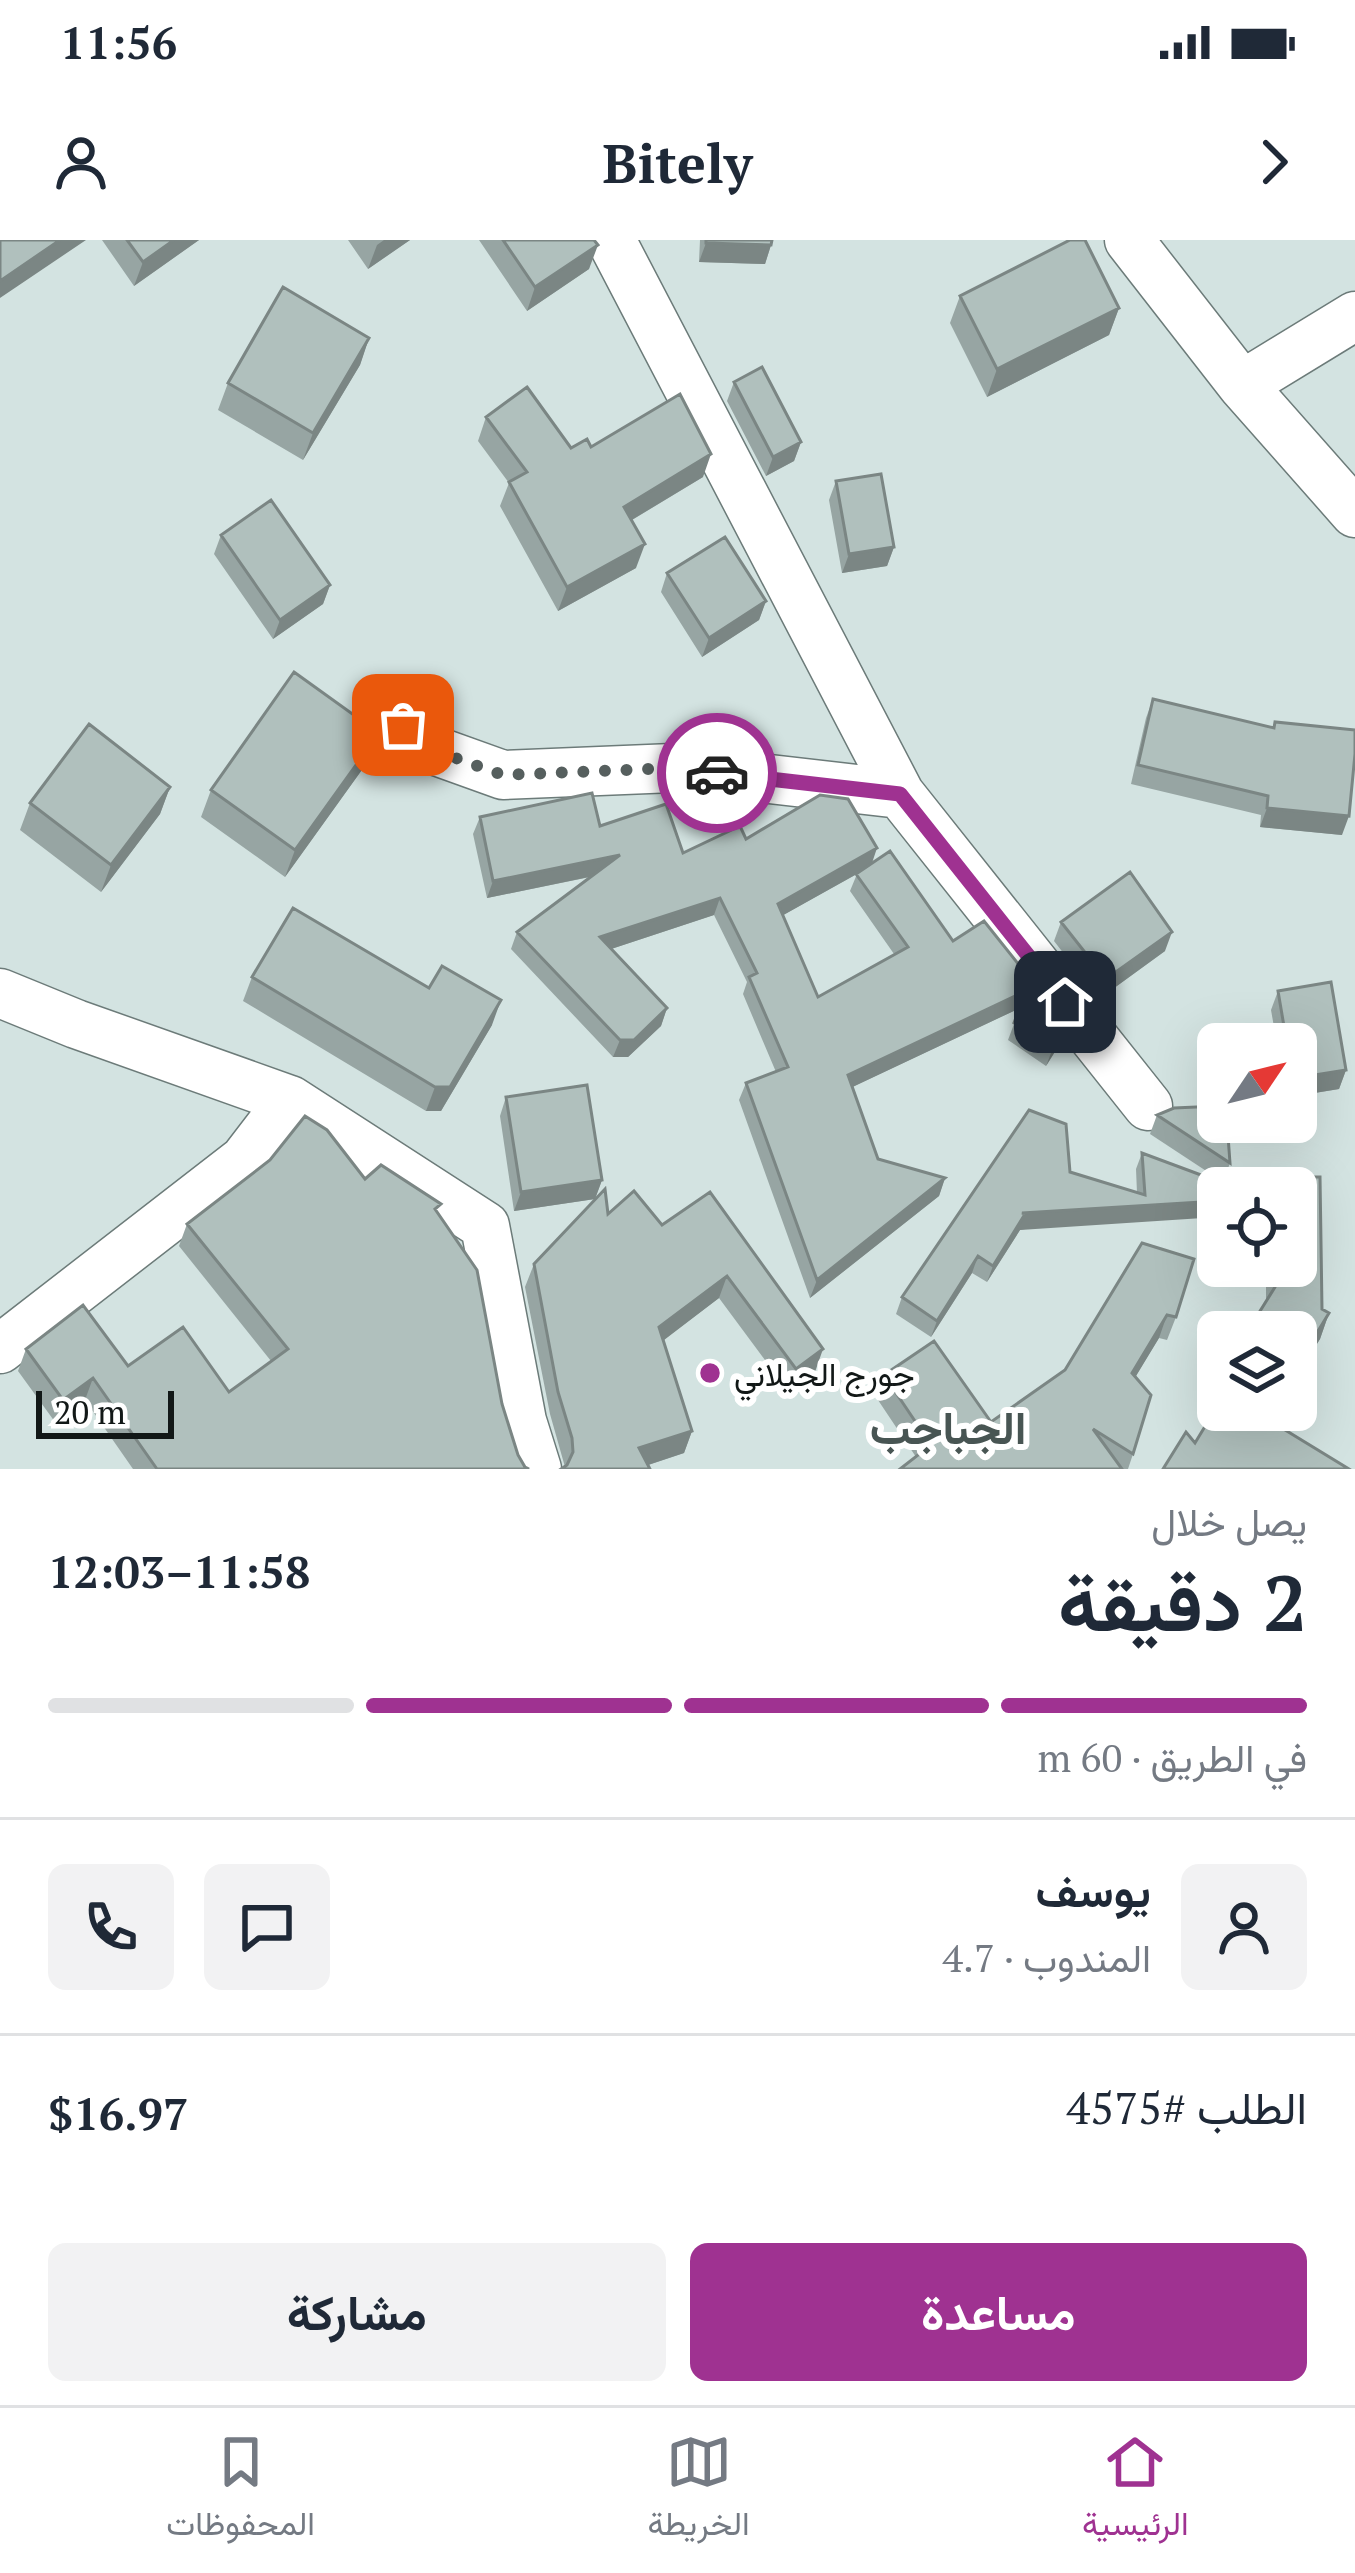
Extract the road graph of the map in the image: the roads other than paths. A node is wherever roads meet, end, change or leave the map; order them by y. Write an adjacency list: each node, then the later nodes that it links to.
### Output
1 (611, 240): 7 (street)
2 (1129, 240): 4 (street)
3 (1355, 316): 4 (street)
4 (1243, 385): 5 (street)
5 (1355, 513)
6 (381, 702): 7 (street)
7 (900, 794): 10 (street)
8 (0, 993): 9 (street)
9 (290, 1100): 11 (street); 12 (street)
10 (1148, 1106)
11 (0, 1348)
12 (537, 1469)

